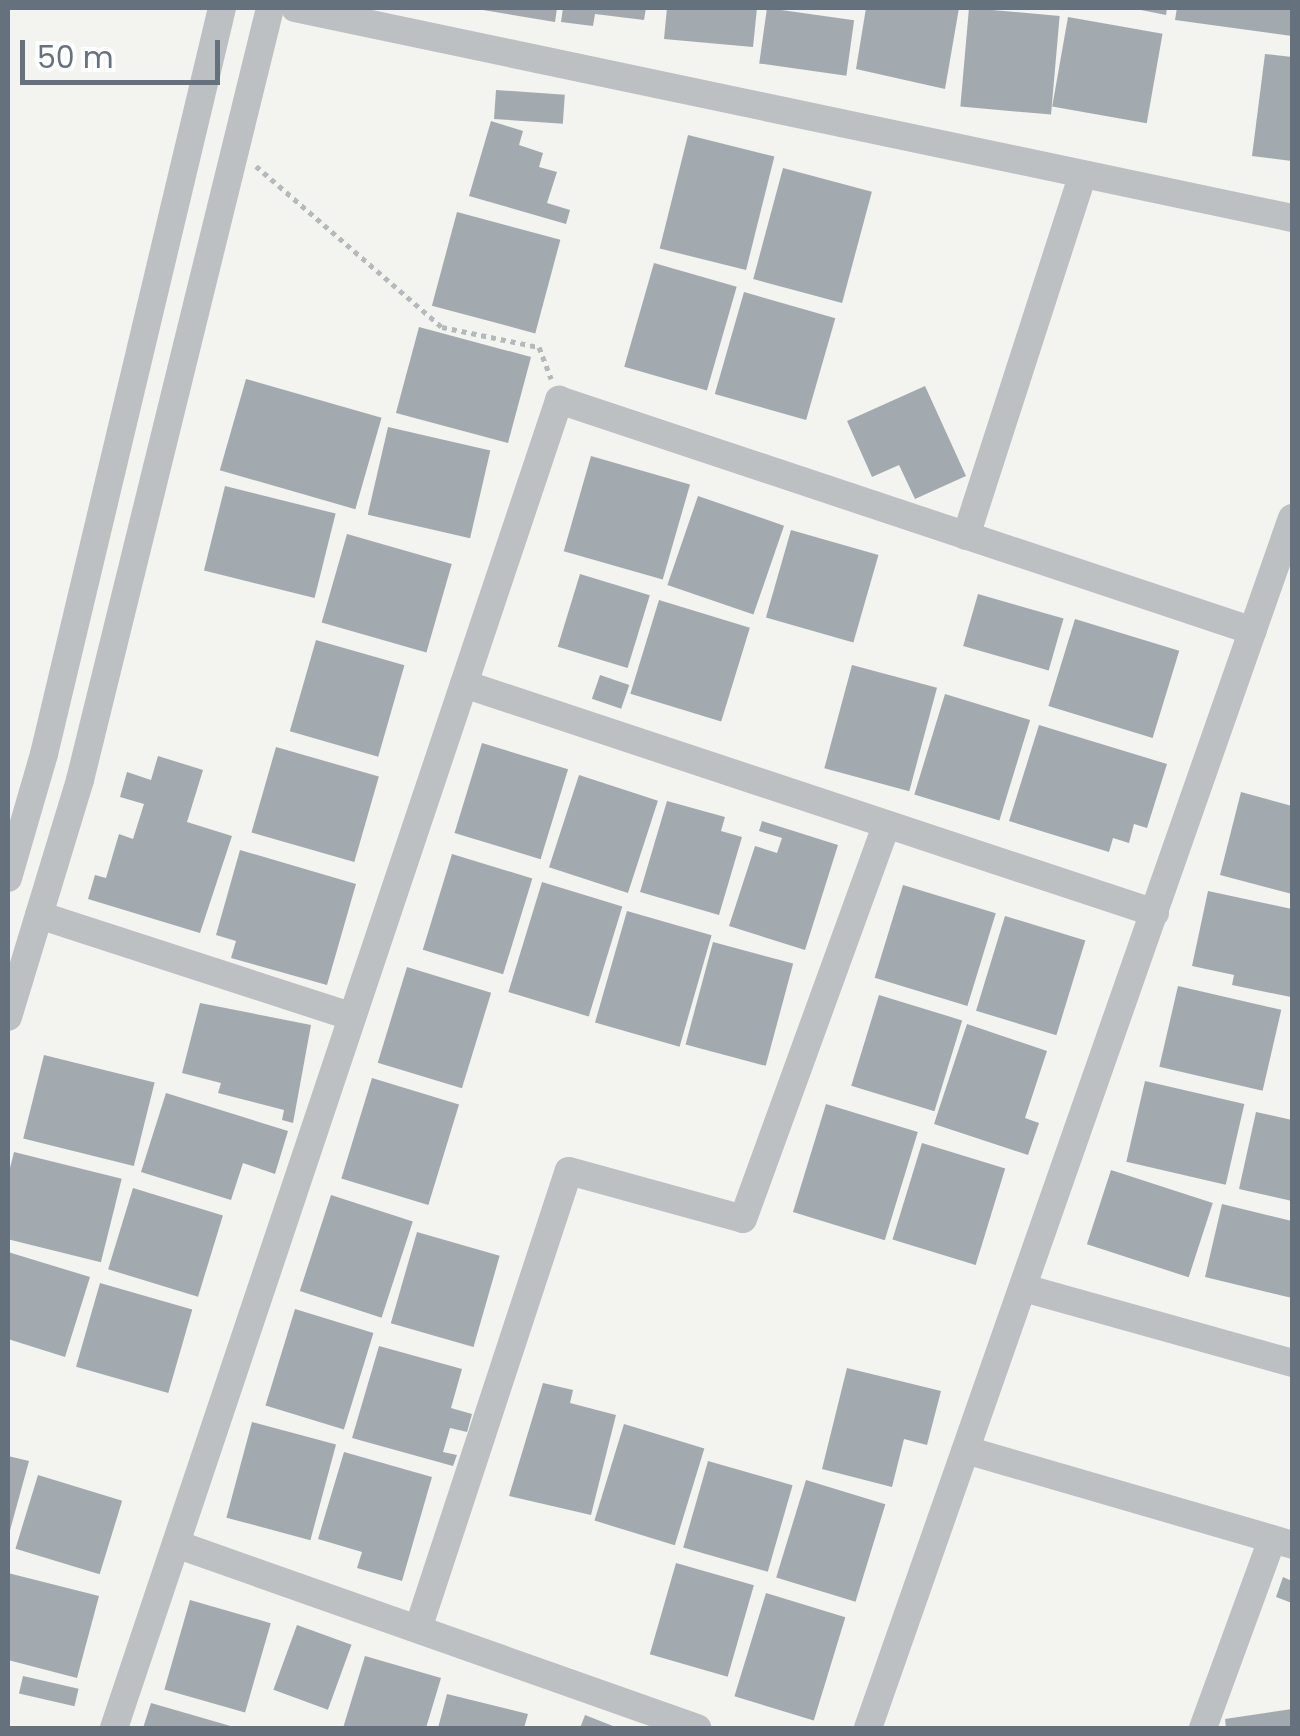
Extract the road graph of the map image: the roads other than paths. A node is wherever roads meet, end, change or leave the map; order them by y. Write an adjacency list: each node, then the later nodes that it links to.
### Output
1 (222, 8): 11 (street)
2 (270, 8): 13 (street)
3 (295, 8): 4 (street)
4 (1083, 174): 5 (street); 7 (street)
5 (1292, 218)
6 (1292, 518): 8 (street)
7 (966, 536): 8 (street); 9 (street)
8 (1253, 631): 12 (street)
9 (464, 684): 10 (street); 14 (street)
10 (887, 824): 12 (street); 21 (street)
11 (8, 878)
12 (1155, 913): 16 (street)
13 (38, 915): 14 (street); 15 (street)
14 (352, 1017): 20 (street)
15 (8, 1018)
16 (1024, 1288): 17 (street); 18 (street)
17 (1292, 1364)
18 (966, 1450): 19 (street); 24 (street)
19 (1282, 1542): 25 (street)
20 (176, 1544): 21 (street); 22 (street)
21 (418, 1630): 23 (street)
22 (114, 1728)
23 (698, 1728)
24 (868, 1728)
25 (1203, 1728)

